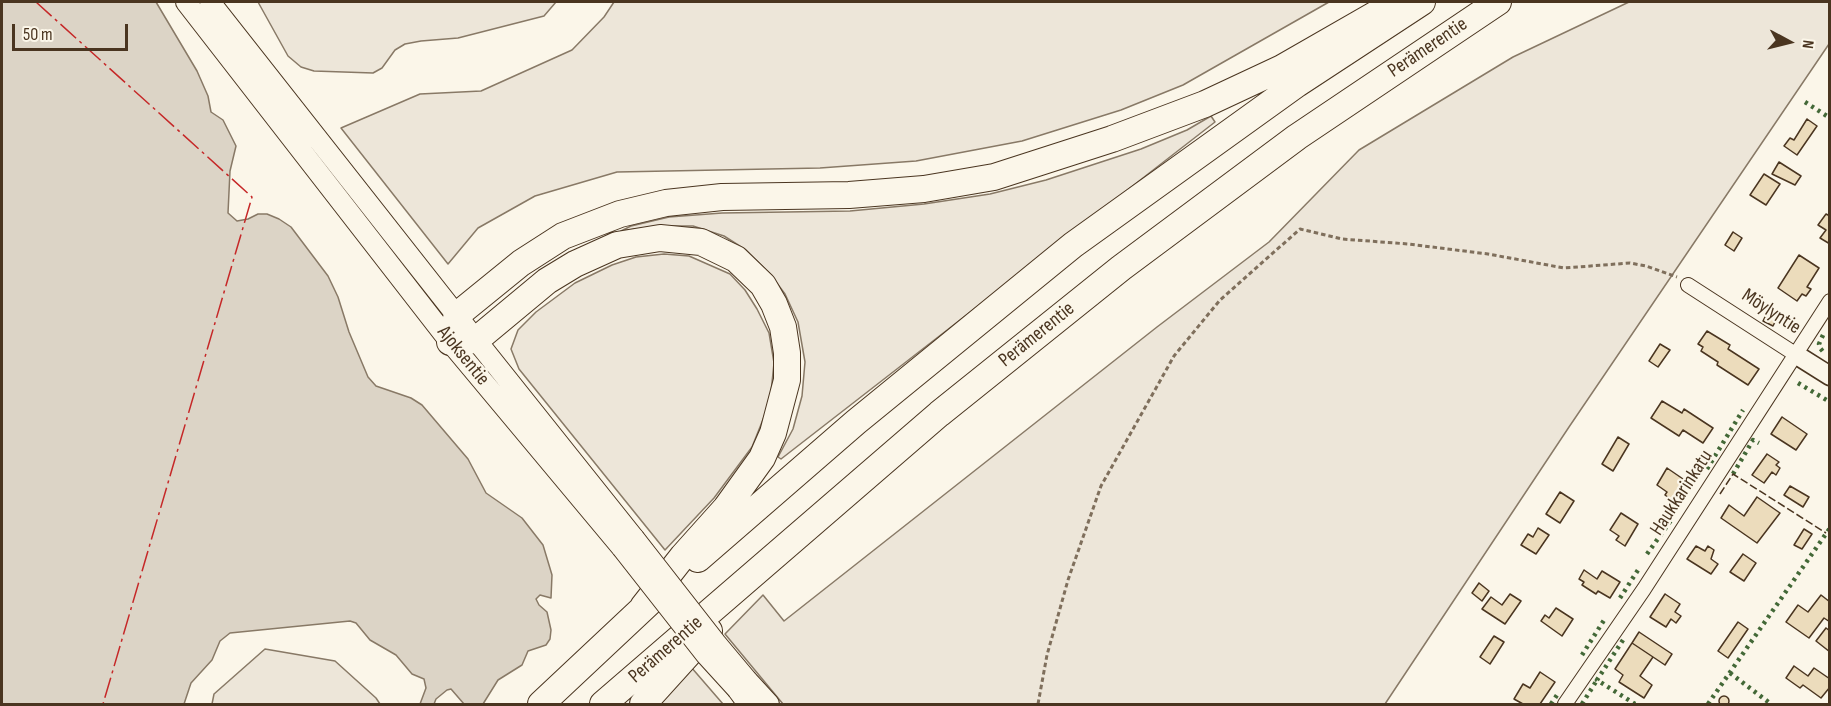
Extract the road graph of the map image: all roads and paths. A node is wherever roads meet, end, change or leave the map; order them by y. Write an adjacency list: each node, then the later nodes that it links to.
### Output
1 (186, 2): 10 (main road, Ajoksentie)
2 (210, 2): 8 (main road, Ajoksentie)
3 (1398, 2): 8 (highway)
4 (1422, 2): 15 (highway)
5 (1498, 2): 14 (highway, Perämerentie)
6 (1688, 285): 11 (street, Möylyntie); 21 (path)
7 (1830, 301): 11 (street, Haukkarinkatu)
8 (457, 315): 9 (main road, Ajoksentie); 10 (highway)
9 (476, 340): 10 (highway); 13 (main road, Ajoksentie); 15 (highway)
10 (450, 342): 13 (main road, Ajoksentie)
11 (1795, 354): 12 (street, Möylyntie); 22 (street, Haukkarinkatu)
12 (1830, 376)
13 (628, 543): 16 (main road, Ajoksentie, bridge)
14 (774, 556): 18 (highway, Perämerentie); 19 (highway)
15 (643, 607): 17 (highway)
16 (744, 691): 20 (main road, Ajoksentie)
17 (541, 705)
18 (603, 705)
19 (644, 705)
20 (769, 705)
21 (1038, 705)
22 (1565, 705)

